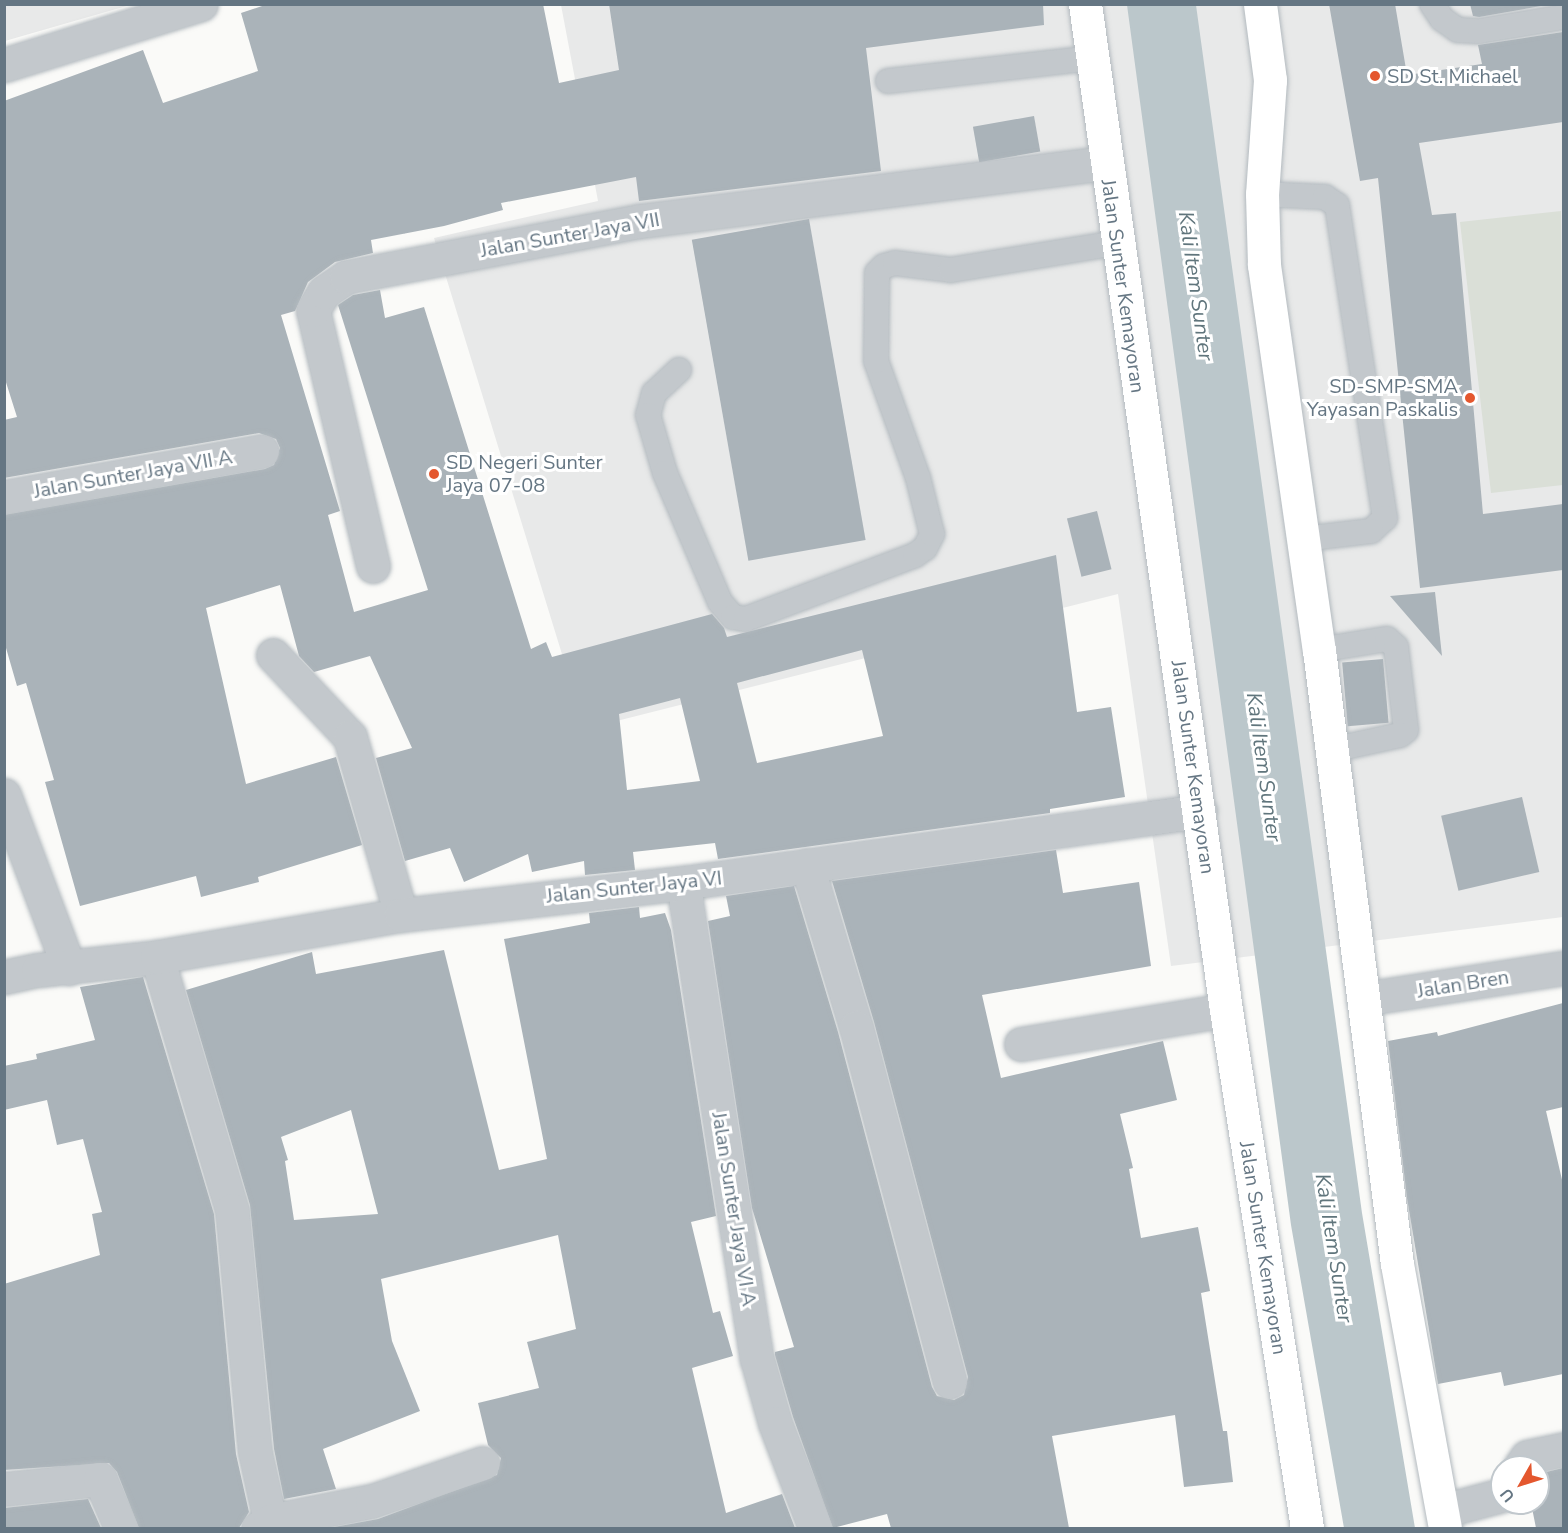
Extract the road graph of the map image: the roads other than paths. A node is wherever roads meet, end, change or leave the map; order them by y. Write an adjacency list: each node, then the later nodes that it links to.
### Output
1 (201, 4): 7 (street)
2 (1085, 4): 6 (main road, Jalan Sunter Kemayoran)
3 (1260, 4): 10 (main road)
4 (1432, 4): 5 (lane)
5 (1563, 17)
6 (1093, 58): 8 (lane); 9 (main road, Jalan Sunter Kemayoran)
7 (4, 65)
8 (888, 81)
9 (1105, 163): 11 (main road, Jalan Sunter Kemayoran); 16 (street, Jalan Sunter Jaya VII)
10 (1262, 194): 15 (main road); 15 (lane)
11 (1116, 243): 12 (lane); 21 (main road, Jalan Sunter Kemayoran)
12 (679, 369)
13 (262, 451): 14 (street, Jalan Sunter Jaya VII A)
14 (4, 497)
15 (1303, 539): 17 (main road)
16 (373, 566)
17 (1319, 650): 19 (main road); 19 (lane)
18 (273, 655): 24 (street)
19 (1332, 750): 29 (main road)
20 (4, 795): 26 (street)
21 (1200, 812): 22 (street, Jalan Sunter Jaya VI); 30 (main road, Jalan Sunter Kemayoran)
22 (807, 865): 23 (street, Jalan Sunter Jaya VI); 32 (street)
23 (682, 882): 24 (street, Jalan Sunter Jaya VI); 41 (street, Jalan Sunter Jaya VI A)
24 (401, 915): 25 (street, Jalan Sunter Jaya VI)
25 (157, 957): 26 (street, Jalan Sunter Jaya VI); 39 (street)
26 (69, 968): 28 (street, Jalan Sunter Jaya VI)
27 (1563, 968): 29 (street, Jalan Bren)
28 (4, 977)
29 (1363, 999): 38 (main road)
30 (1226, 1010): 31 (street); 42 (main road, Jalan Sunter Kemayoran)
31 (1021, 1044)
32 (950, 1382)
33 (1563, 1449): 34 (street)
34 (1536, 1455)
35 (483, 1463): 39 (street)
36 (4, 1488): 40 (street)
37 (1490, 1500): 38 (street)
38 (1443, 1520)
39 (264, 1525)
40 (121, 1528)
41 (815, 1528)
42 (1307, 1528)

